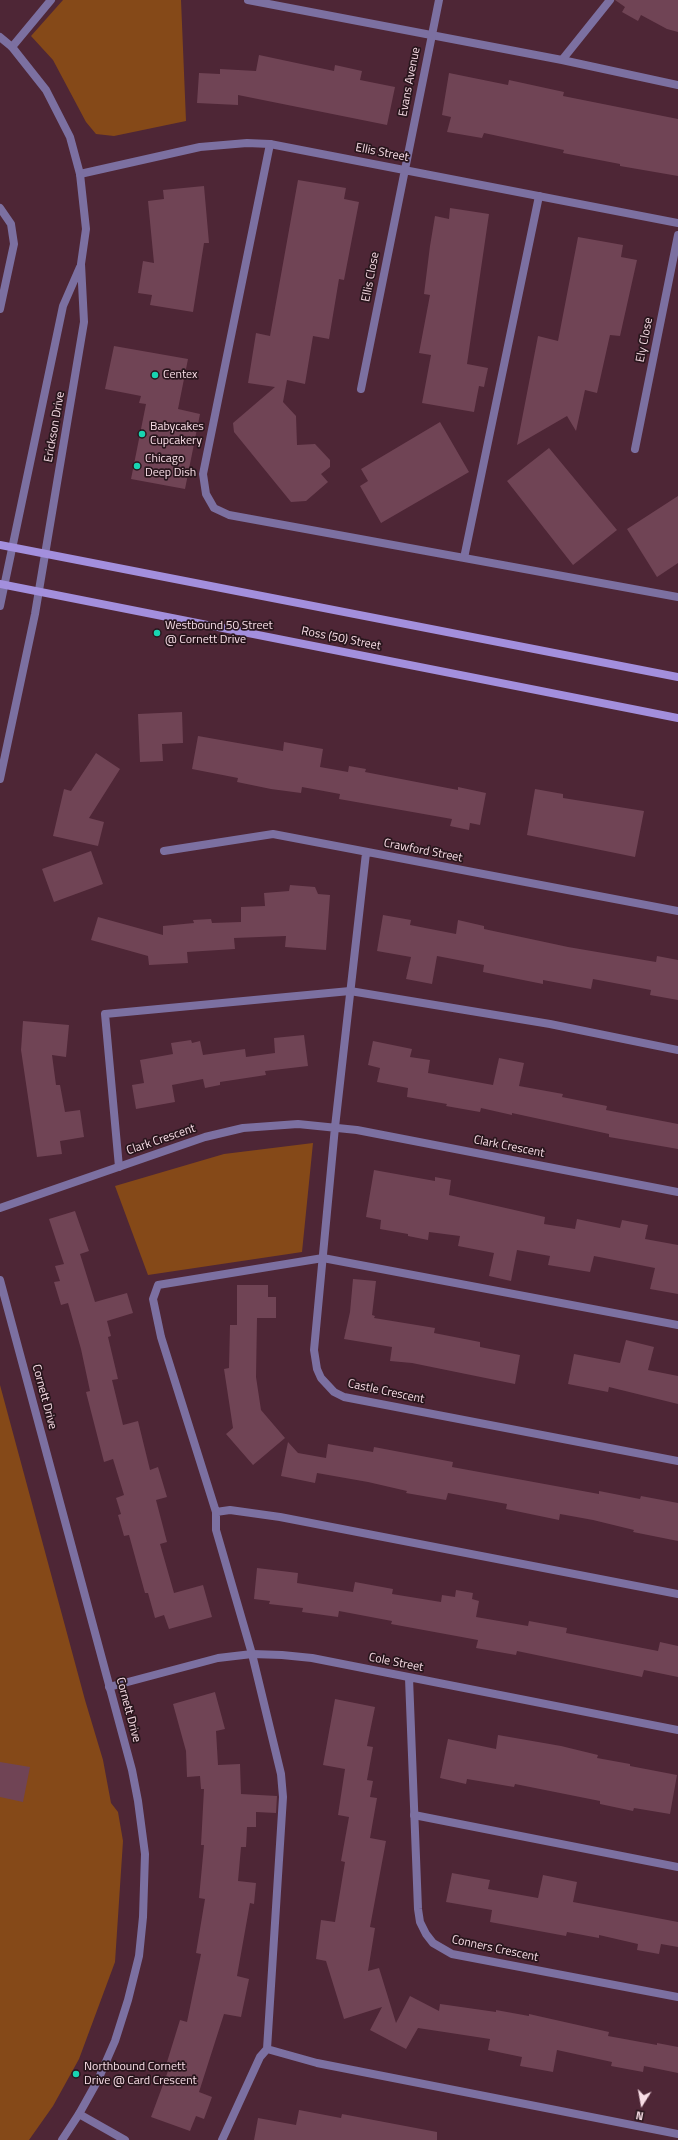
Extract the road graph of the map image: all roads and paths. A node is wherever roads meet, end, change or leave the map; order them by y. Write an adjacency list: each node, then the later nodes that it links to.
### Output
1 (51, 0): 7 (street)
2 (248, 0): 5 (street)
3 (438, 0): 5 (street, Evans Avenue)
4 (610, 0): 8 (street)
5 (432, 35): 8 (street); 11 (street, Evans Avenue)
6 (0, 37): 7 (street, Erickson Drive)
7 (12, 47): 12 (street, Erickson Drive)
8 (562, 60): 9 (street)
9 (678, 85)
10 (270, 144): 11 (street, Ellis Street); 12 (street, Ellis Street); 24 (street)
11 (405, 169): 13 (street, Ellis Street); 19 (street, Ellis Close)
12 (80, 174): 17 (street, Erickson Drive)
13 (539, 196): 15 (street, Ellis Street); 24 (street)
14 (0, 208): 18 (street)
15 (678, 224)
16 (678, 235): 20 (street, Ely Close)
17 (82, 264): 22 (street, Erickson Drive); 23 (street, Erickson Drive)
18 (0, 309)
19 (361, 390)
20 (635, 449)
21 (0, 545): 22 (main road)
22 (12, 547): 23 (main road); 25 (street)
23 (45, 554): 26 (street, Erickson Drive); 29 (main road)
24 (464, 558): 27 (street)
25 (2, 585): 26 (main road, Ross (50) Street); 28 (street)
26 (38, 592): 30 (main road, Ross (50) Street); 31 (street)
27 (678, 597)
28 (0, 606)
29 (678, 676)
30 (678, 718)
31 (0, 779)
32 (164, 851): 33 (street, Crawford Street)
33 (366, 853): 34 (street, Crawford Street); 35 (street)
34 (678, 911)
35 (350, 991): 36 (street); 37 (street); 38 (street)
36 (678, 1050)
37 (335, 1127): 38 (street, Clark Crescent); 39 (street, Clark Crescent); 41 (street, Castle Crescent)
38 (119, 1167): 40 (street, Clark Crescent)
39 (678, 1192)
40 (0, 1208)
41 (323, 1258): 43 (street); 44 (street, Castle Crescent); 45 (street)
42 (0, 1280): 49 (street, Cornett Drive)
43 (678, 1325)
44 (678, 1461)
45 (216, 1512): 46 (street); 47 (street)
46 (678, 1594)
47 (252, 1654): 48 (street, Cole Street); 49 (street, Cole Street); 54 (street)
48 (409, 1678): 50 (street, Cole Street); 51 (street, Conners Crescent)
49 (109, 1687): 55 (street, Cornett Drive)
50 (678, 1730)
51 (414, 1815): 52 (street); 53 (street, Conners Crescent)
52 (678, 1867)
53 (678, 1997)
54 (267, 2049): 56 (street); 59 (street)
55 (79, 2114): 57 (street, Cornett Drive); 58 (street)
56 (678, 2134)
57 (62, 2140)
58 (125, 2140)
59 (222, 2140)

